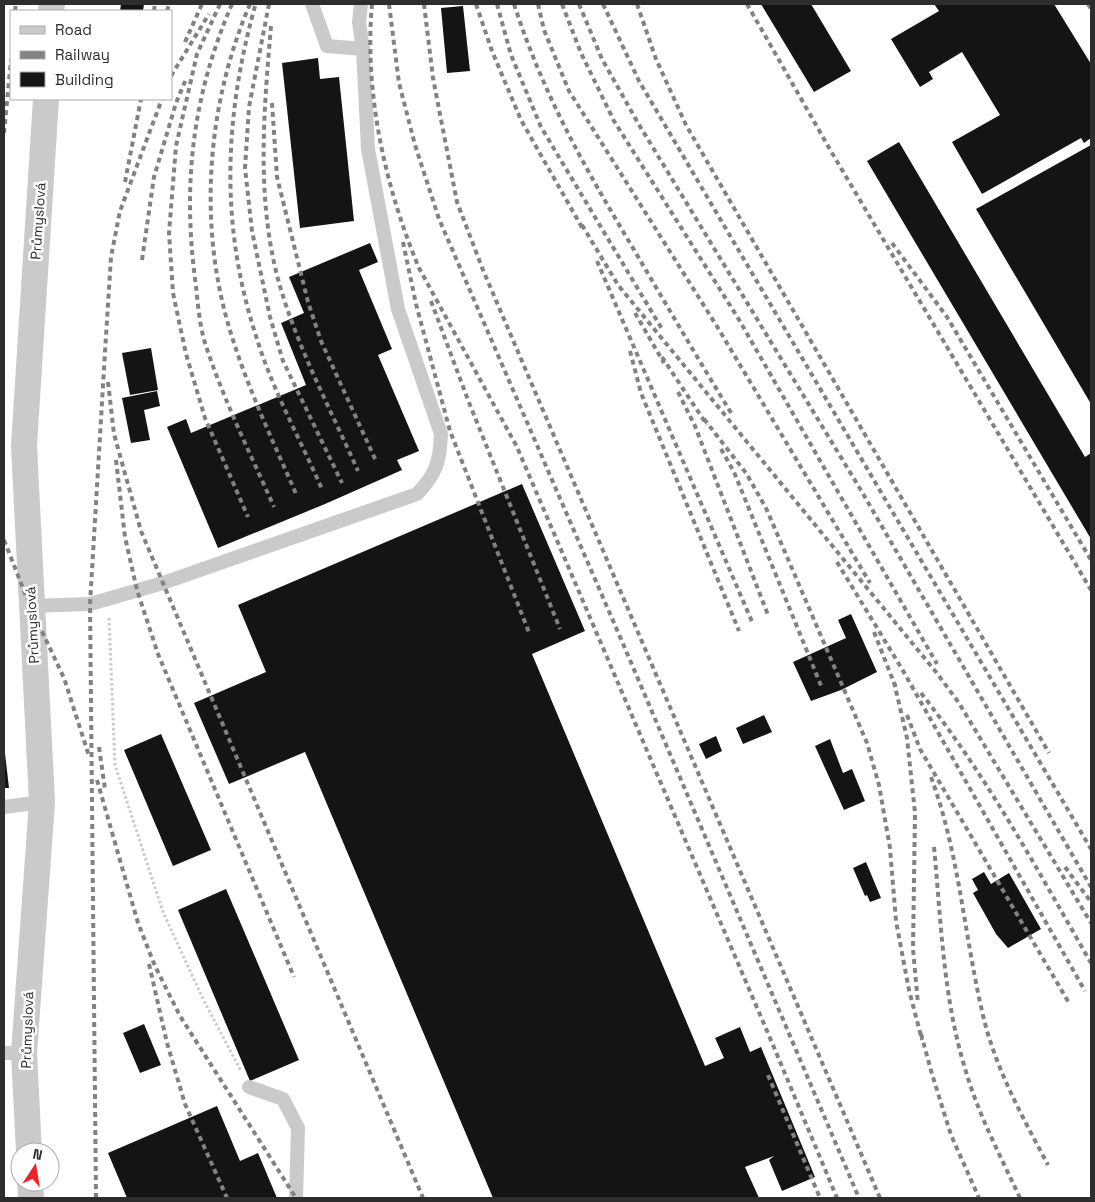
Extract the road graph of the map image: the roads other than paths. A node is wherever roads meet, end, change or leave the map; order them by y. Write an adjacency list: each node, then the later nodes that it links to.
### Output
1 (312, 4): 3 (lane)
2 (361, 4): 3 (lane)
3 (363, 49): 5 (lane)
4 (46, 100): 5 (street, Průmyslová)
5 (30, 606): 6 (street, Průmyslová)
6 (42, 802): 7 (lane); 8 (street, Průmyslová)
7 (4, 807)
8 (14, 1053): 10 (street, Průmyslová)
9 (249, 1087): 11 (lane)
10 (27, 1142)
11 (296, 1198)

